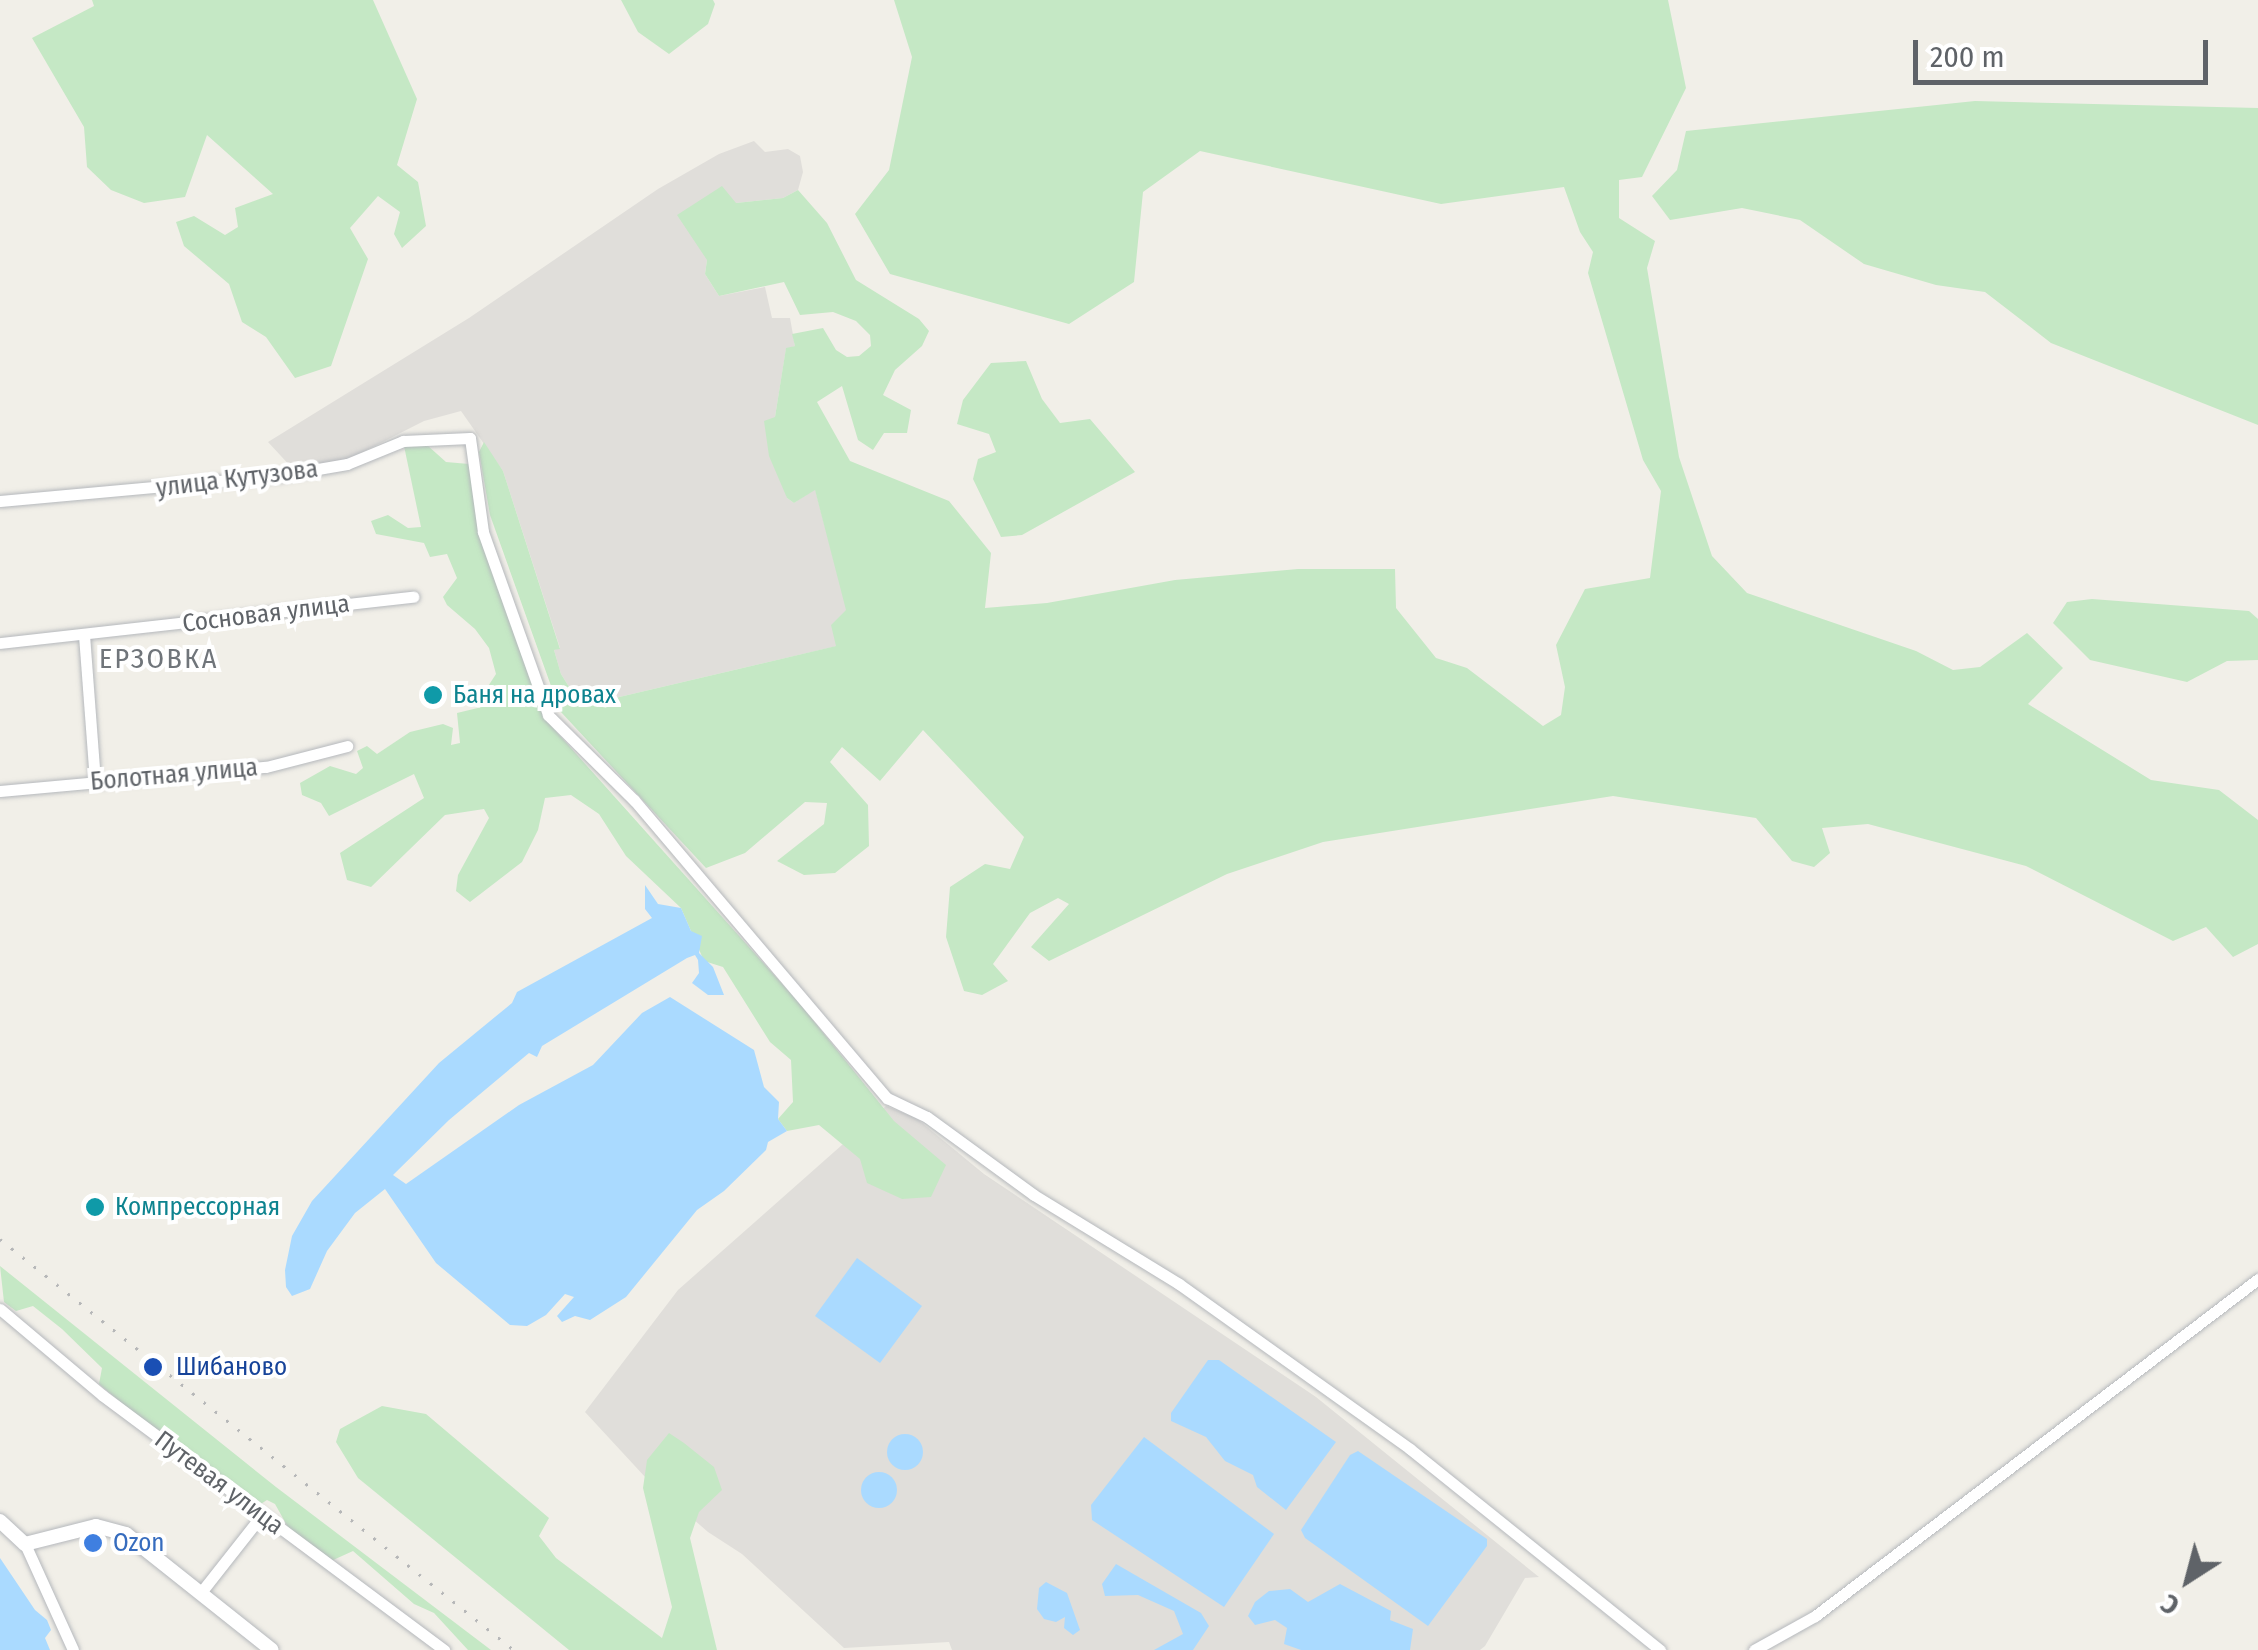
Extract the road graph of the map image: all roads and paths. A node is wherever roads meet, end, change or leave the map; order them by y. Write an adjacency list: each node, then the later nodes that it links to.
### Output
1 (0, 501): 17 (street, улица Кутузова)
2 (413, 597): 3 (street, Сосновая улица)
3 (84, 635): 4 (street, Сосновая улица); 6 (street)
4 (0, 643)
5 (346, 746): 6 (street, Болотная улица)
6 (95, 782): 7 (street, Болотная улица)
7 (0, 792)
8 (2258, 1279): 18 (street)
9 (0, 1309): 10 (street, Путевая улица)
10 (261, 1516): 13 (street); 16 (street, Путевая улица)
11 (0, 1521): 12 (street)
12 (26, 1544): 13 (street); 14 (street)
13 (202, 1591): 15 (street)
14 (73, 1650)
15 (272, 1650)
16 (444, 1650)
17 (1660, 1650)
18 (1754, 1650)

